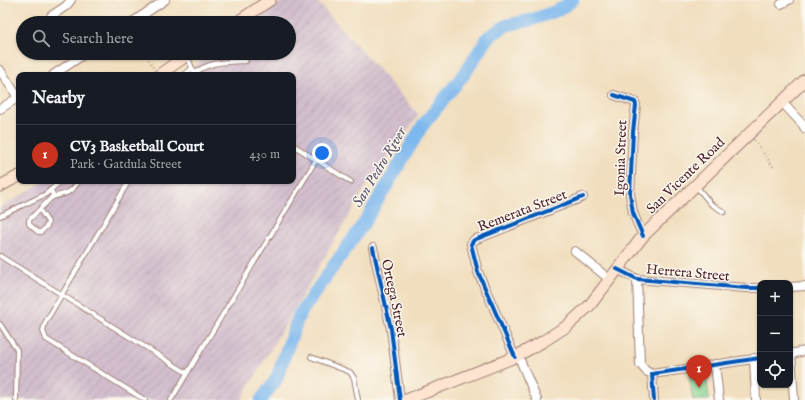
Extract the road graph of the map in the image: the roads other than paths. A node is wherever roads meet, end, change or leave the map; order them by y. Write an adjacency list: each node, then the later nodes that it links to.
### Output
1 (72, 0): 4 (street)
2 (165, 0): 5 (street)
3 (270, 0): 6 (main road)
4 (51, 16)
5 (141, 16)
6 (246, 16)
7 (76, 60): 13 (street)
8 (178, 60): 14 (main road)
9 (189, 60): 11 (lane)
10 (246, 61): 17 (lane)
11 (191, 69): 15 (lane); 16 (lane)
12 (0, 70): 19 (street)
13 (58, 72)
14 (157, 72)
15 (188, 72)
16 (192, 72)
17 (198, 72)
18 (805, 80): 22 (main road, San Vicente Road)
19 (16, 94)
20 (614, 95): 40 (street, Igonia Street)
21 (16, 100): 23 (street)
22 (782, 102): 24 (street); 33 (main road, San Vicente Road)
23 (0, 109)
24 (805, 129)
25 (296, 147): 26 (lane)
26 (316, 160): 28 (lane); 58 (lane)
27 (16, 178): 32 (main road)
28 (351, 182)
29 (57, 184): 34 (lane)
30 (77, 184): 36 (lane)
31 (127, 184): 50 (lane)
32 (0, 186)
33 (696, 186): 38 (lane); 40 (main road, San Vicente Road)
34 (50, 190): 36 (lane); 39 (lane)
35 (583, 197): 54 (street, Remerata Street)
36 (52, 198): 37 (lane)
37 (40, 210): 37 (lane)
38 (724, 212)
39 (0, 216)
40 (643, 236): 44 (main road, San Vicente Road)
41 (373, 248): 65 (street, Ortega Street)
42 (575, 251): 45 (street)
43 (0, 256): 50 (lane)
44 (617, 269): 45 (main road, San Vicente Road); 46 (street, Herrera Street)
45 (609, 279): 54 (main road, San Vicente Road)
46 (637, 279): 49 (street, Herrera Street); 59 (street)
47 (805, 286): 48 (street)
48 (793, 287)
49 (757, 288)
50 (61, 294): 58 (lane); 62 (lane)
51 (0, 324): 61 (lane)
52 (805, 351): 53 (street)
53 (793, 353)
54 (516, 356): 66 (main road, San Vicente Road); 67 (street)
55 (311, 357): 64 (lane)
56 (757, 358): 57 (street); 70 (street)
57 (715, 364): 59 (street); 69 (street)
58 (187, 373): 63 (lane)
59 (652, 374): 68 (street)
60 (793, 388): 71 (street)
61 (16, 400)
62 (145, 400)
63 (171, 400)
64 (358, 400)
65 (400, 400)
66 (406, 400)
67 (537, 400)
68 (654, 400)
69 (719, 400)
70 (756, 400)
71 (794, 400)

